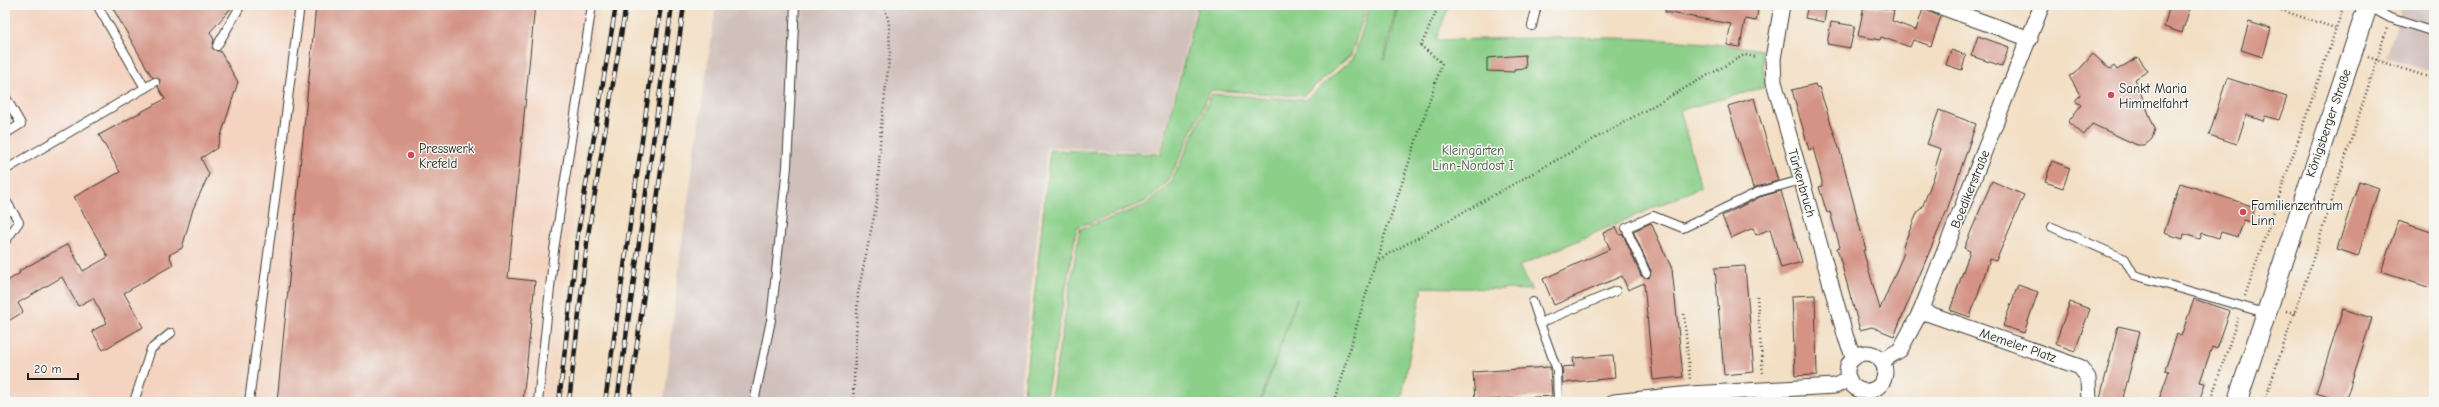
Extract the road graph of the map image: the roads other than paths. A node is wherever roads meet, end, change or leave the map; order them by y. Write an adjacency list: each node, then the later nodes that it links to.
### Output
1 (97, 5): 16 (lane)
2 (241, 5): 14 (lane)
3 (300, 5): 37 (lane)
4 (592, 5): 38 (lane)
5 (795, 5): 39 (lane)
6 (1538, 5): 11 (lane)
7 (1782, 5): 20 (street, Türkenbruch)
8 (1936, 5): 13 (street)
9 (2042, 5): 13 (street, Boedikerstraße)
10 (2366, 5): 12 (lane); 28 (street, Königsberger Straße)
11 (1532, 26)
12 (2434, 32)
13 (2030, 39): 27 (street, Boedikerstraße)
14 (217, 46)
15 (155, 82): 16 (lane)
16 (145, 88): 19 (lane)
17 (5, 96): 18 (lane)
18 (5, 134)
19 (5, 170)
20 (1801, 180): 24 (lane); 31 (street, Türkenbruch)
21 (5, 199): 23 (lane)
22 (2052, 227): 28 (lane)
23 (5, 242)
24 (1646, 273)
25 (1616, 291): 29 (lane)
26 (1533, 302): 29 (lane)
27 (1921, 311): 32 (street, Boedikerstraße); 42 (street, Memeler Platz)
28 (2265, 313): 43 (street, Königsberger Straße)
29 (1540, 323): 40 (lane)
30 (171, 332): 36 (lane)
31 (1854, 358): 32 (street); 33 (street)
32 (1881, 361): 34 (street)
33 (1848, 379): 34 (street); 35 (street)
34 (1865, 397)
35 (1692, 398): 41 (street)
36 (134, 402)
37 (249, 402)
38 (538, 402)
39 (754, 402)
40 (1558, 402)
41 (1614, 402)
42 (2089, 402)
43 (2237, 402)

